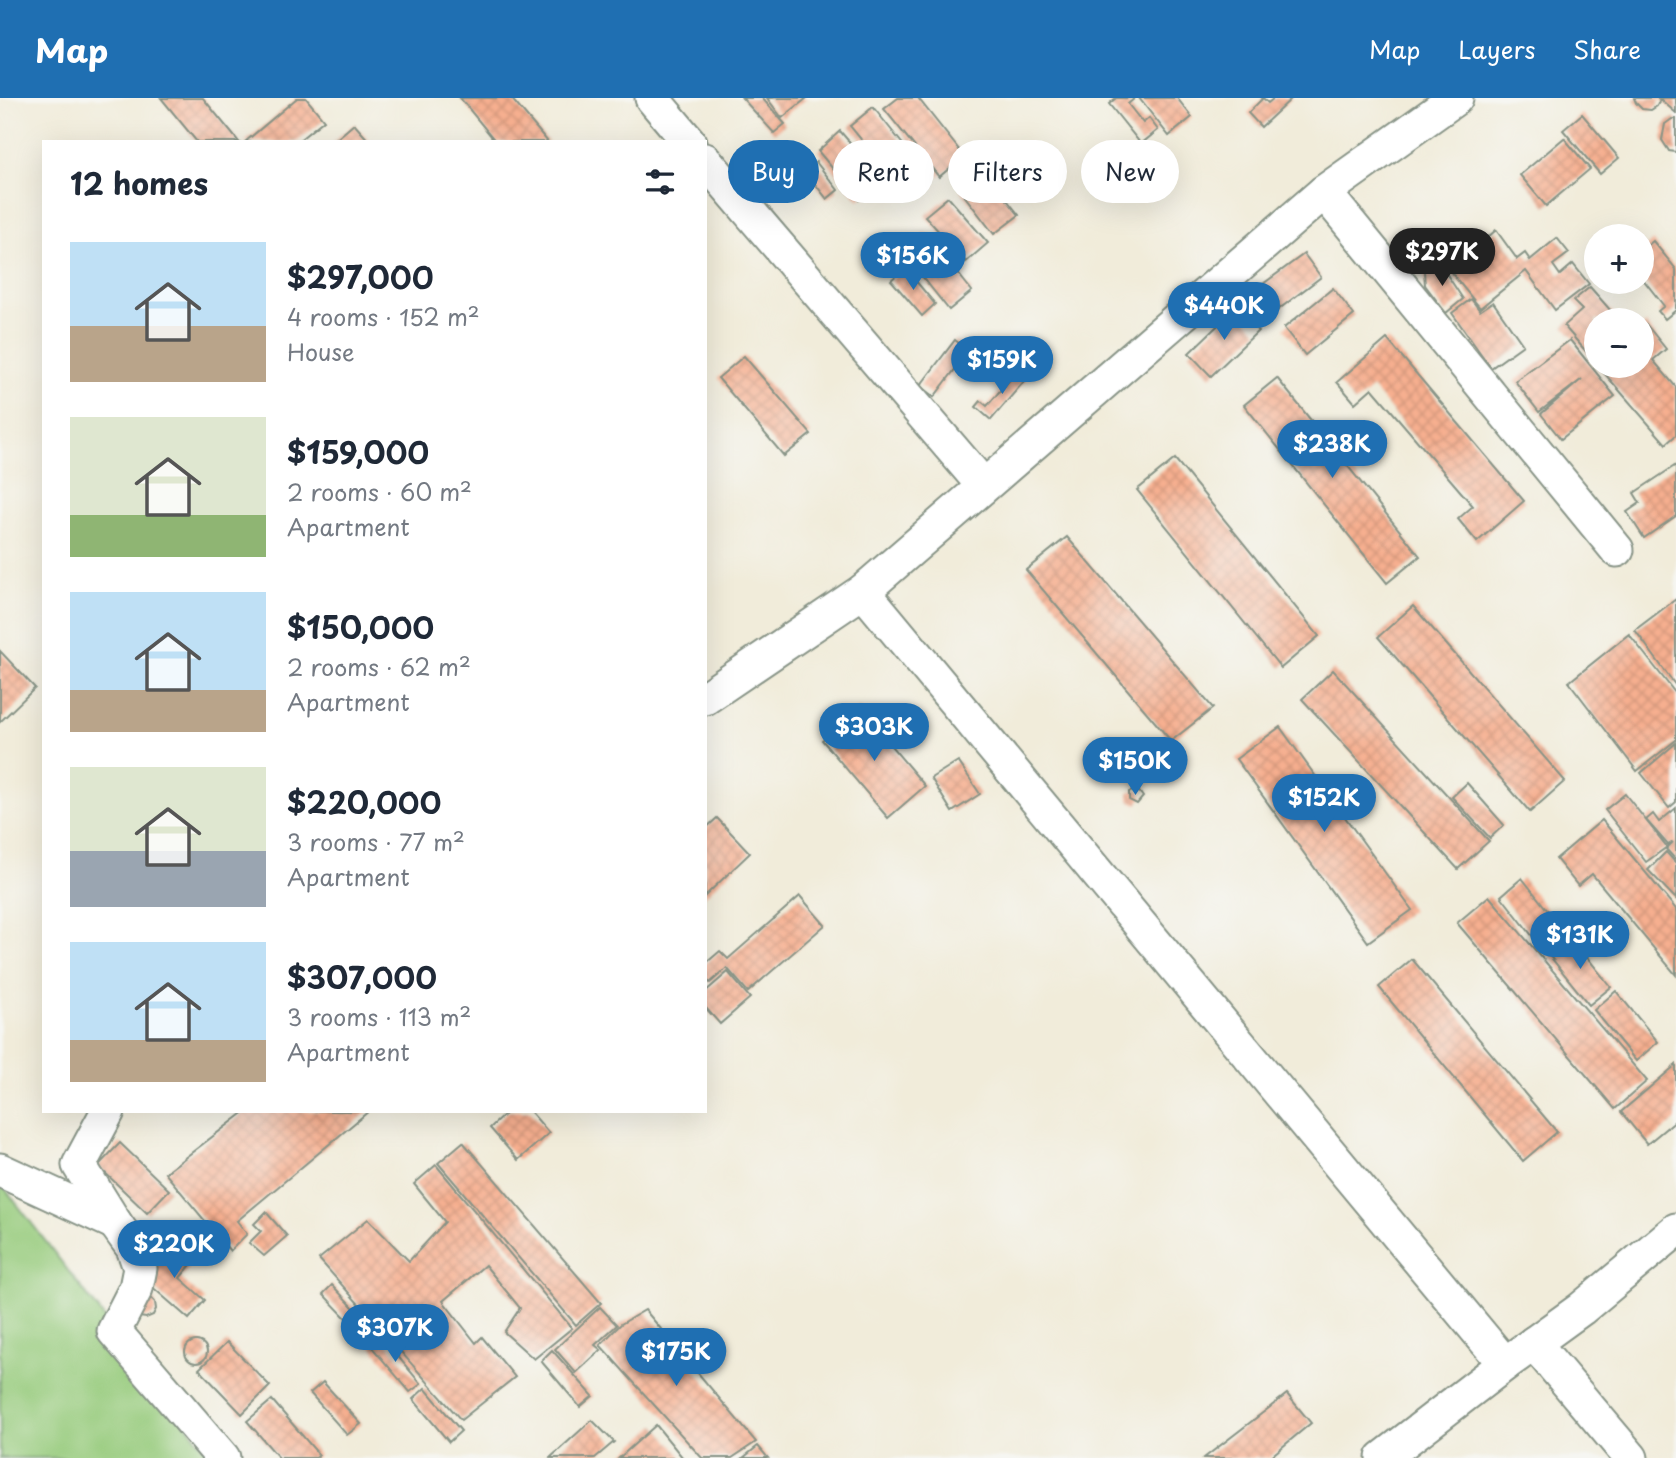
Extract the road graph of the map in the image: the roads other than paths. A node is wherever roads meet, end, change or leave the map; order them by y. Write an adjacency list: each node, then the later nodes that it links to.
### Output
1 (652, 98): 3 (street)
2 (1456, 98): 5 (street)
3 (688, 140)
4 (707, 162): 6 (street)
5 (1324, 192): 6 (street); 7 (street)
6 (983, 485): 8 (street)
7 (1617, 550)
8 (863, 591): 9 (street); 15 (street)
9 (707, 697)
10 (107, 1113): 12 (street)
11 (0, 1170): 12 (street)
12 (115, 1223): 16 (street)
13 (1676, 1230): 14 (street)
14 (1534, 1343): 15 (street); 18 (street)
15 (1505, 1364): 17 (street)
16 (223, 1458)
17 (1383, 1458)
18 (1631, 1458)

